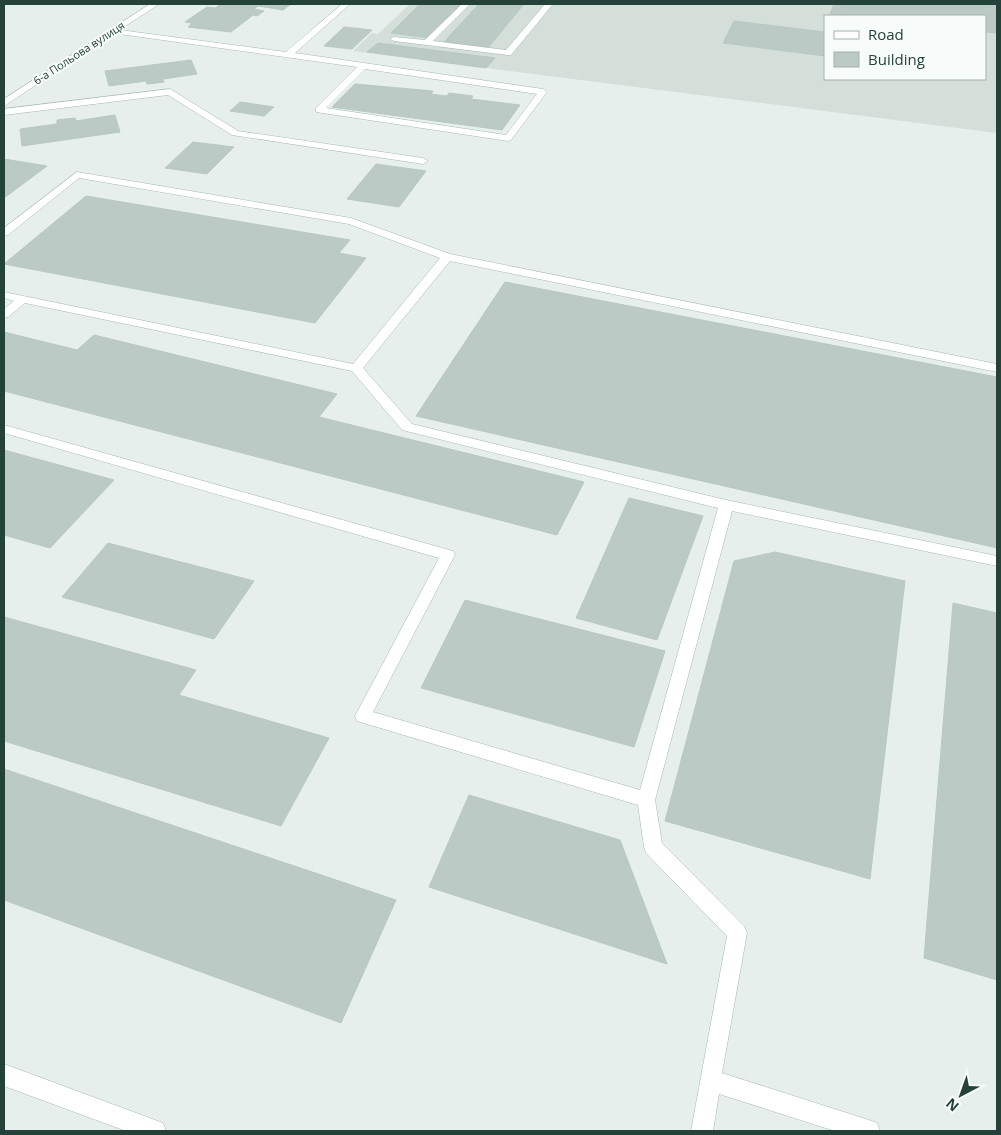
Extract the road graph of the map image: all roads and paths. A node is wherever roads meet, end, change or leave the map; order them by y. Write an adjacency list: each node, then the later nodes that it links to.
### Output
1 (155, 4): 5 (street, 6-а Польова вулиця)
2 (346, 4): 8 (street)
3 (466, 4): 7 (street)
4 (549, 4): 7 (street)
5 (112, 31): 8 (street); 10 (street, 6-а Польова вулиця)
6 (394, 39): 7 (street)
7 (427, 43)
8 (288, 55): 9 (street)
9 (363, 66): 9 (street)
10 (4, 103)
11 (4, 112): 12 (street)
12 (423, 161)
13 (4, 233): 14 (street)
14 (447, 257): 18 (street); 19 (street)
15 (4, 295): 16 (street)
16 (23, 299): 17 (street); 18 (street)
17 (4, 315)
18 (356, 368): 21 (street)
19 (997, 368)
20 (4, 428): 23 (street)
21 (726, 505): 22 (street); 23 (street)
22 (997, 562)
23 (646, 800): 25 (street)
24 (4, 1075): 26 (street)
25 (710, 1080): 27 (street); 28 (street)
26 (156, 1131)
27 (702, 1131)
28 (869, 1131)

